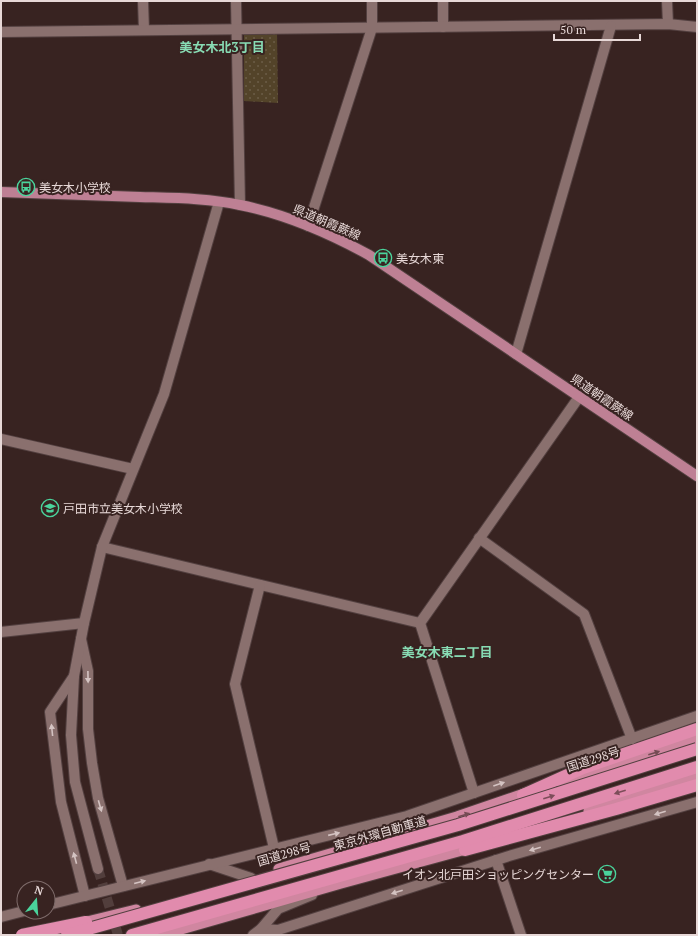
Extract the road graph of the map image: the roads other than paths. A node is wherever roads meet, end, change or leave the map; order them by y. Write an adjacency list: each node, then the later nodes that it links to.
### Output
1 (143, 1): 12 (street)
2 (236, 1): 11 (street)
3 (372, 1): 10 (street)
4 (443, 1): 9 (street)
5 (668, 1): 6 (street)
6 (668, 24): 7 (street); 8 (street)
7 (612, 26): 9 (street); 18 (street)
8 (697, 26)
9 (443, 27): 10 (street)
10 (372, 28): 11 (street); 17 (street)
11 (236, 29): 12 (street); 16 (street)
12 (144, 30): 13 (street)
13 (1, 32)
14 (1, 192): 15 (main road, 県道朝霞蕨線)
15 (219, 202): 16 (main road, 県道朝霞蕨線); 21 (street)
16 (240, 205): 17 (main road, 県道朝霞蕨線)
17 (308, 226): 18 (main road, 県道朝霞蕨線)
18 (516, 354): 19 (main road, 県道朝霞蕨線)
19 (579, 397): 22 (main road, 県道朝霞蕨線); 23 (street)
20 (1, 439): 21 (street)
21 (133, 469): 24 (street)
22 (697, 476)
23 (479, 538): 27 (street); 33 (street)
24 (102, 547): 25 (street); 26 (street)
25 (260, 585): 27 (street); 42 (street)
26 (84, 623): 28 (street); 29 (street)
27 (420, 623): 39 (street)
28 (1, 632)
29 (81, 639): 30 (street); 49 (street, one-way to 49)
30 (74, 676): 46 (street); 50 (street, one-way to 30)
31 (697, 716): 33 (street)
32 (697, 729): 40 (highway)
33 (632, 738): 39 (street, one-way to 33)
34 (697, 739): 40 (highway, 国道298号, one-way to 34)
35 (697, 749): 52 (highway, 東京外環自動車道, one-way to 35, bridge)
36 (697, 767): 55 (highway, one-way to 55)
37 (697, 777): 43 (highway)
38 (697, 785): 43 (highway)
39 (474, 793): 42 (street, one-way to 39)
40 (523, 795): 47 (highway, 国道298号, one-way to 40)
41 (697, 802): 44 (street, one-way to 44)
42 (274, 848): 45 (street)
43 (465, 850): 48 (highway)
44 (496, 860): 56 (street, one-way to 56); 63 (street)
45 (209, 864): 47 (street); 49 (street, one-way to 45)
46 (98, 868)
47 (251, 878): 58 (highway, 国道298号)
48 (341, 883): 56 (street); 62 (highway)
49 (123, 886): 50 (street)
50 (85, 896): 51 (street)
51 (56, 903)
52 (184, 903): 57 (highway, bridge); 59 (highway, 東京外環自動車道, bridge)
53 (16, 913): 54 (street)
54 (1, 917)
55 (189, 920): 60 (highway); 61 (highway)
56 (257, 932)
57 (22, 935)
58 (35, 935)
59 (67, 935)
60 (132, 935)
61 (146, 935)
62 (160, 935)
63 (521, 935)

